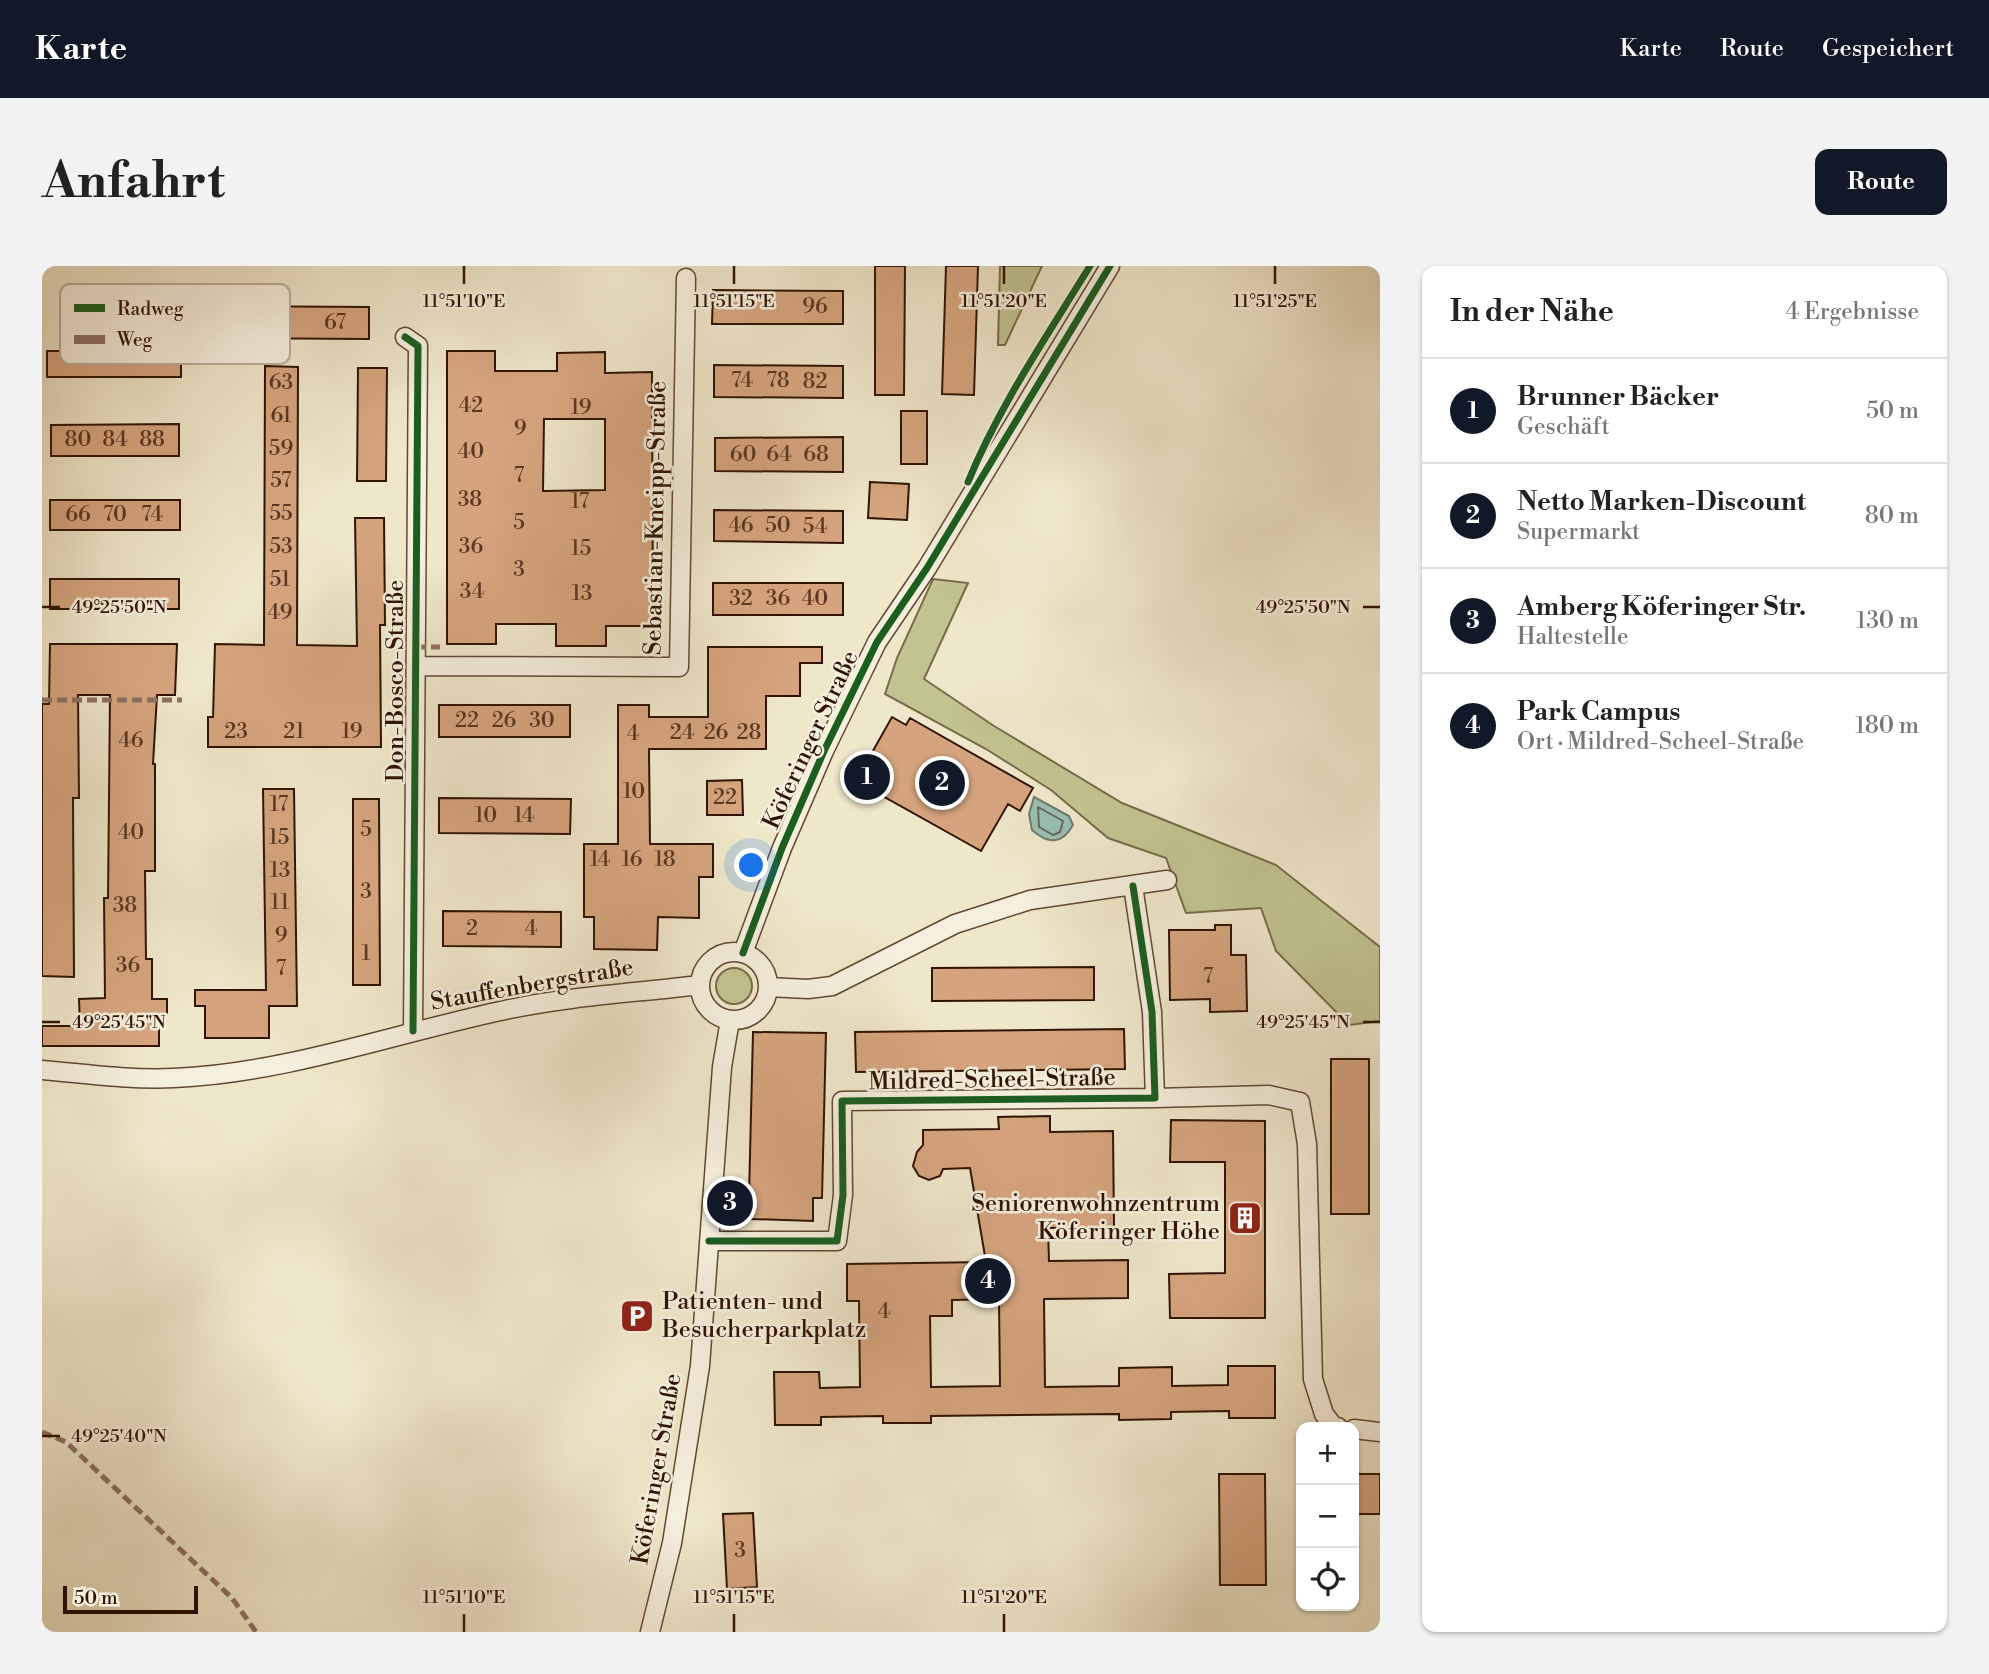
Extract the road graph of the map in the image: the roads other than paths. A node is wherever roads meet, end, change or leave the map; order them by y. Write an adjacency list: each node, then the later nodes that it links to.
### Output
1 (1110, 266): 7 (street, Köferinger Straße)
2 (685, 278): 4 (street, Sebastian-Kneipp-Straße)
3 (405, 337): 4 (street, Don-Bosco-Straße)
4 (416, 666): 11 (street, Don-Bosco-Straße)
5 (1167, 880): 6 (street)
6 (1133, 886): 9 (street); 13 (street)
7 (743, 953): 8 (street); 9 (street)
8 (699, 985): 10 (street); 11 (street, Stauffenbergstraße)
9 (768, 988): 10 (street)
10 (730, 1020): 14 (street, Köferinger Straße)
11 (413, 1031): 12 (street, Stauffenbergstraße)
12 (42, 1070)
13 (1155, 1098): 14 (street, Mildred-Scheel-Straße); 15 (street, Mildred-Scheel-Straße)
14 (709, 1241): 18 (street, Köferinger Straße)
15 (1330, 1422)
16 (1359, 1430): 17 (street)
17 (1380, 1432)
18 (650, 1632)

